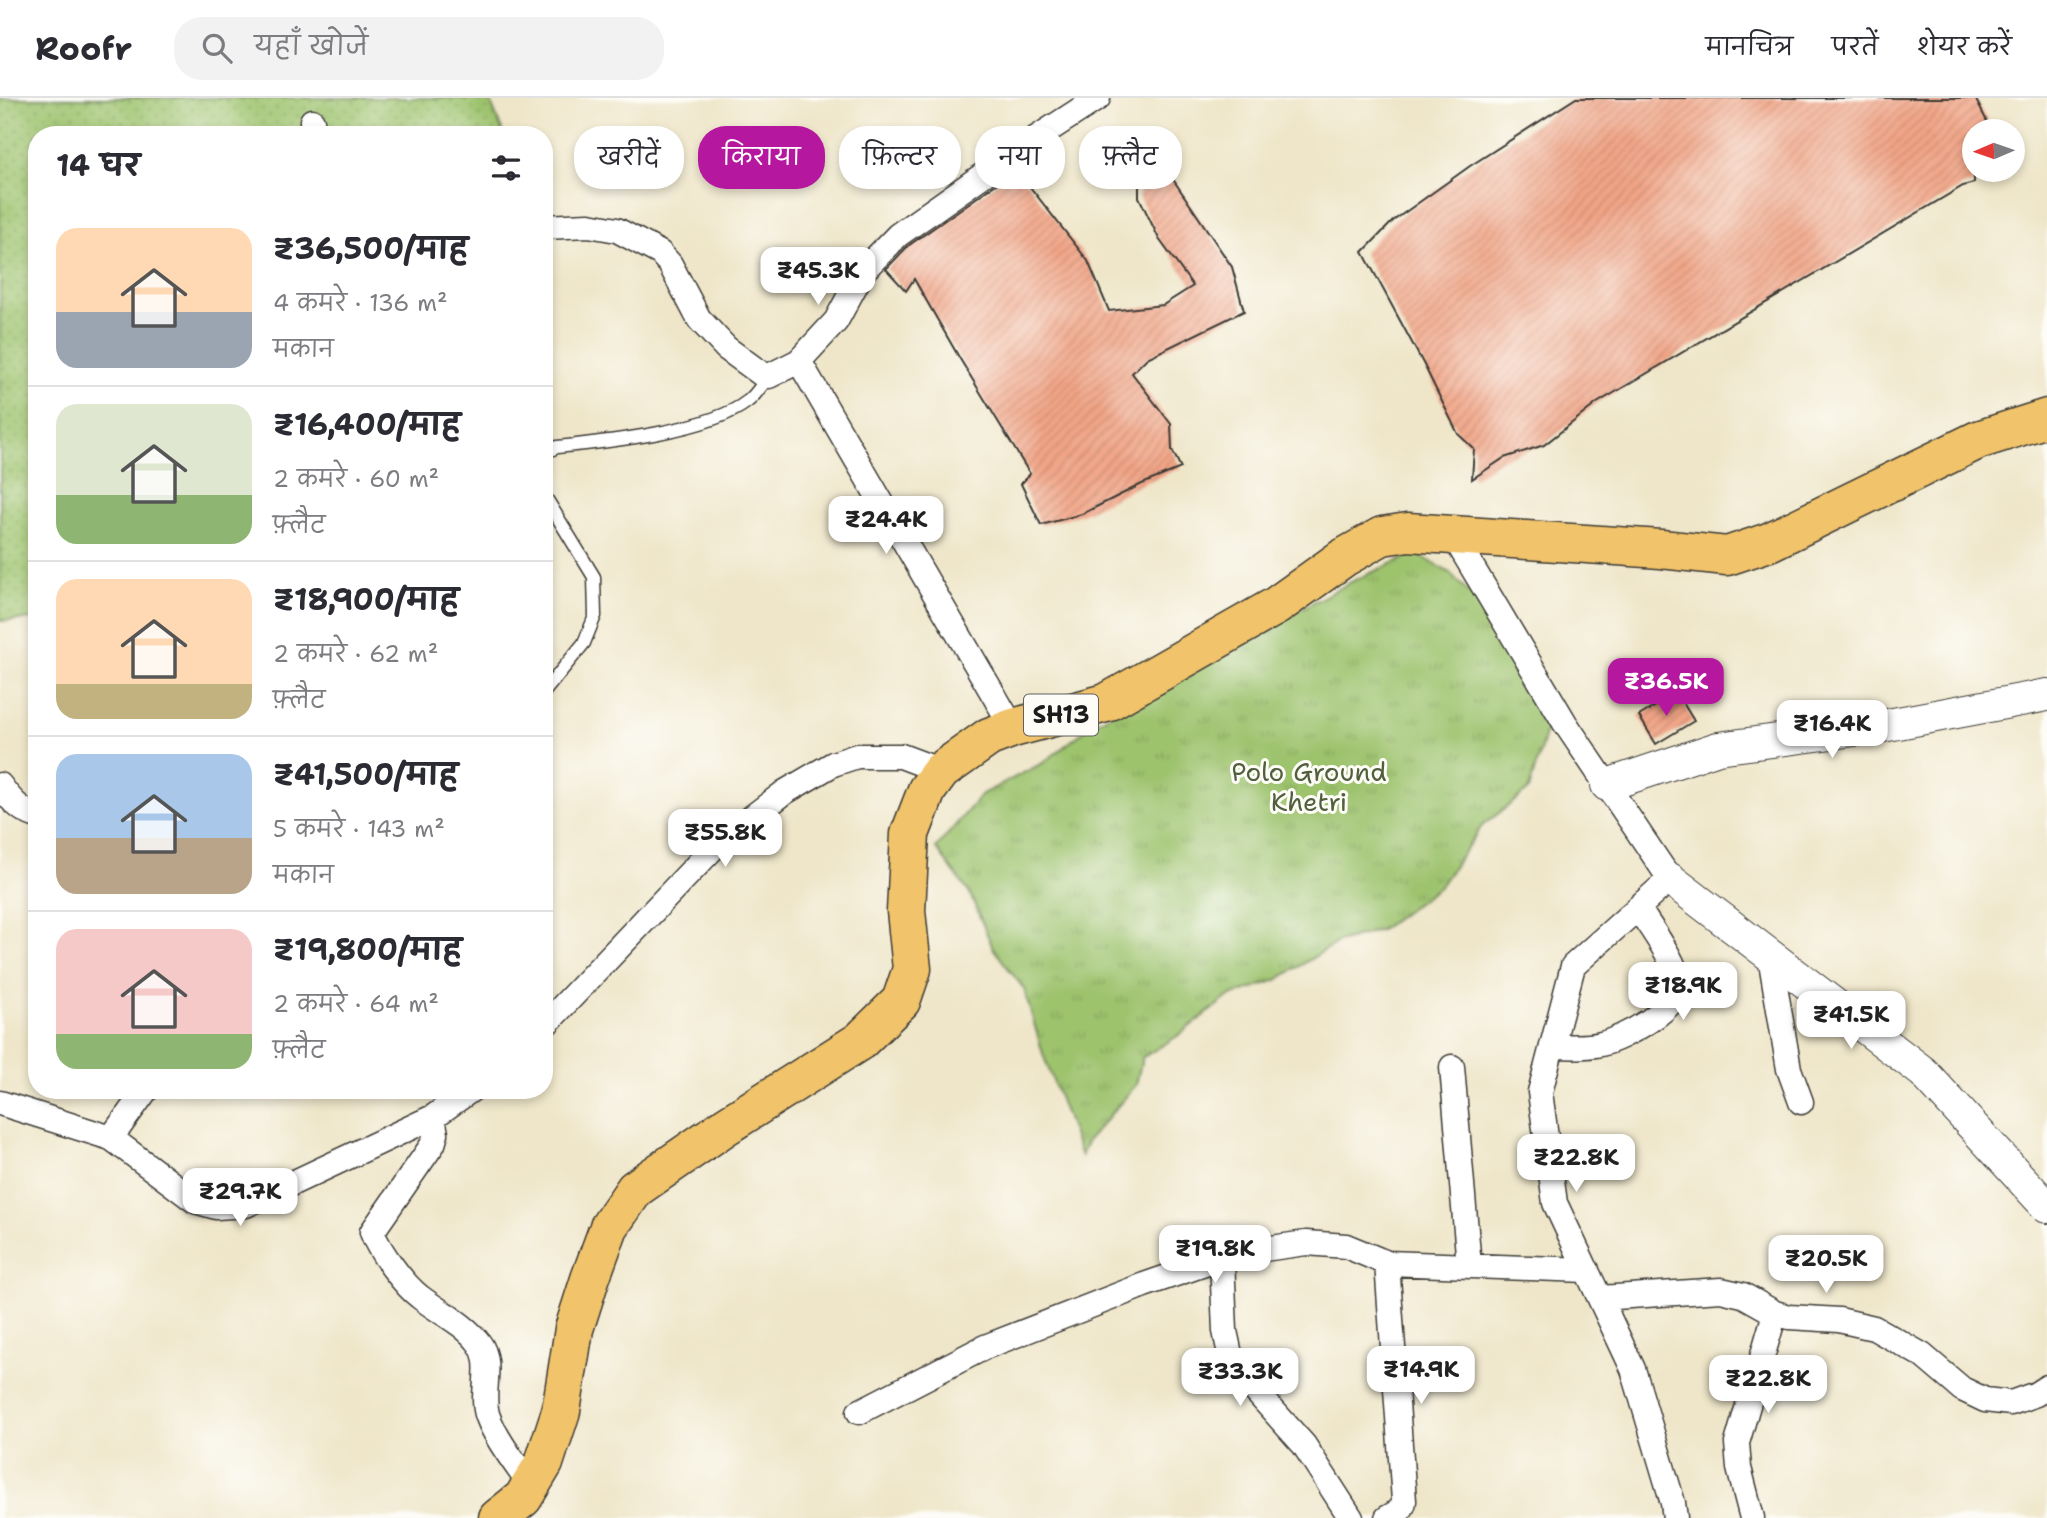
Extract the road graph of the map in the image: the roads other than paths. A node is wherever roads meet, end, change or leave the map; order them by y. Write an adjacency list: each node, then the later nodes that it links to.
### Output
1 (1098, 98): 3 (street)
2 (553, 227): 4 (street)
3 (799, 360): 4 (street); 11 (street)
4 (769, 376): 6 (lane)
5 (2047, 418): 8 (main road, SH13)
6 (553, 449)
7 (553, 510): 9 (lane)
8 (1453, 535): 11 (main road, SH13); 14 (street)
9 (553, 681)
10 (2047, 695): 14 (street)
11 (1013, 728): 12 (main road, SH13)
12 (941, 771): 19 (street); 37 (main road, SH13)
13 (0, 785): 15 (street)
14 (1607, 785): 16 (street)
15 (28, 813)
16 (1670, 879): 17 (street); 18 (street)
17 (1638, 908): 20 (street); 20 (street)
18 (1770, 956): 24 (street); 28 (street)
19 (553, 1017)
20 (1552, 1046): 32 (street)
21 (1452, 1067): 31 (street)
22 (139, 1099): 27 (street)
23 (459, 1099): 26 (street)
24 (1801, 1102)
25 (0, 1103): 27 (street)
26 (433, 1118): 27 (street); 37 (street)
27 (111, 1138)
28 (2047, 1208)
29 (1222, 1258): 30 (street); 36 (street); 39 (street)
30 (1387, 1263): 31 (street); 40 (street)
31 (1468, 1266): 32 (street)
32 (1587, 1270): 33 (street)
33 (1600, 1298): 34 (street); 41 (street)
34 (1775, 1313): 35 (street); 42 (street)
35 (2047, 1387)
36 (859, 1412)
37 (530, 1486): 38 (main road, SH13)
38 (498, 1518)
39 (1351, 1518)
40 (1387, 1518)
41 (1675, 1518)
42 (1752, 1518)

